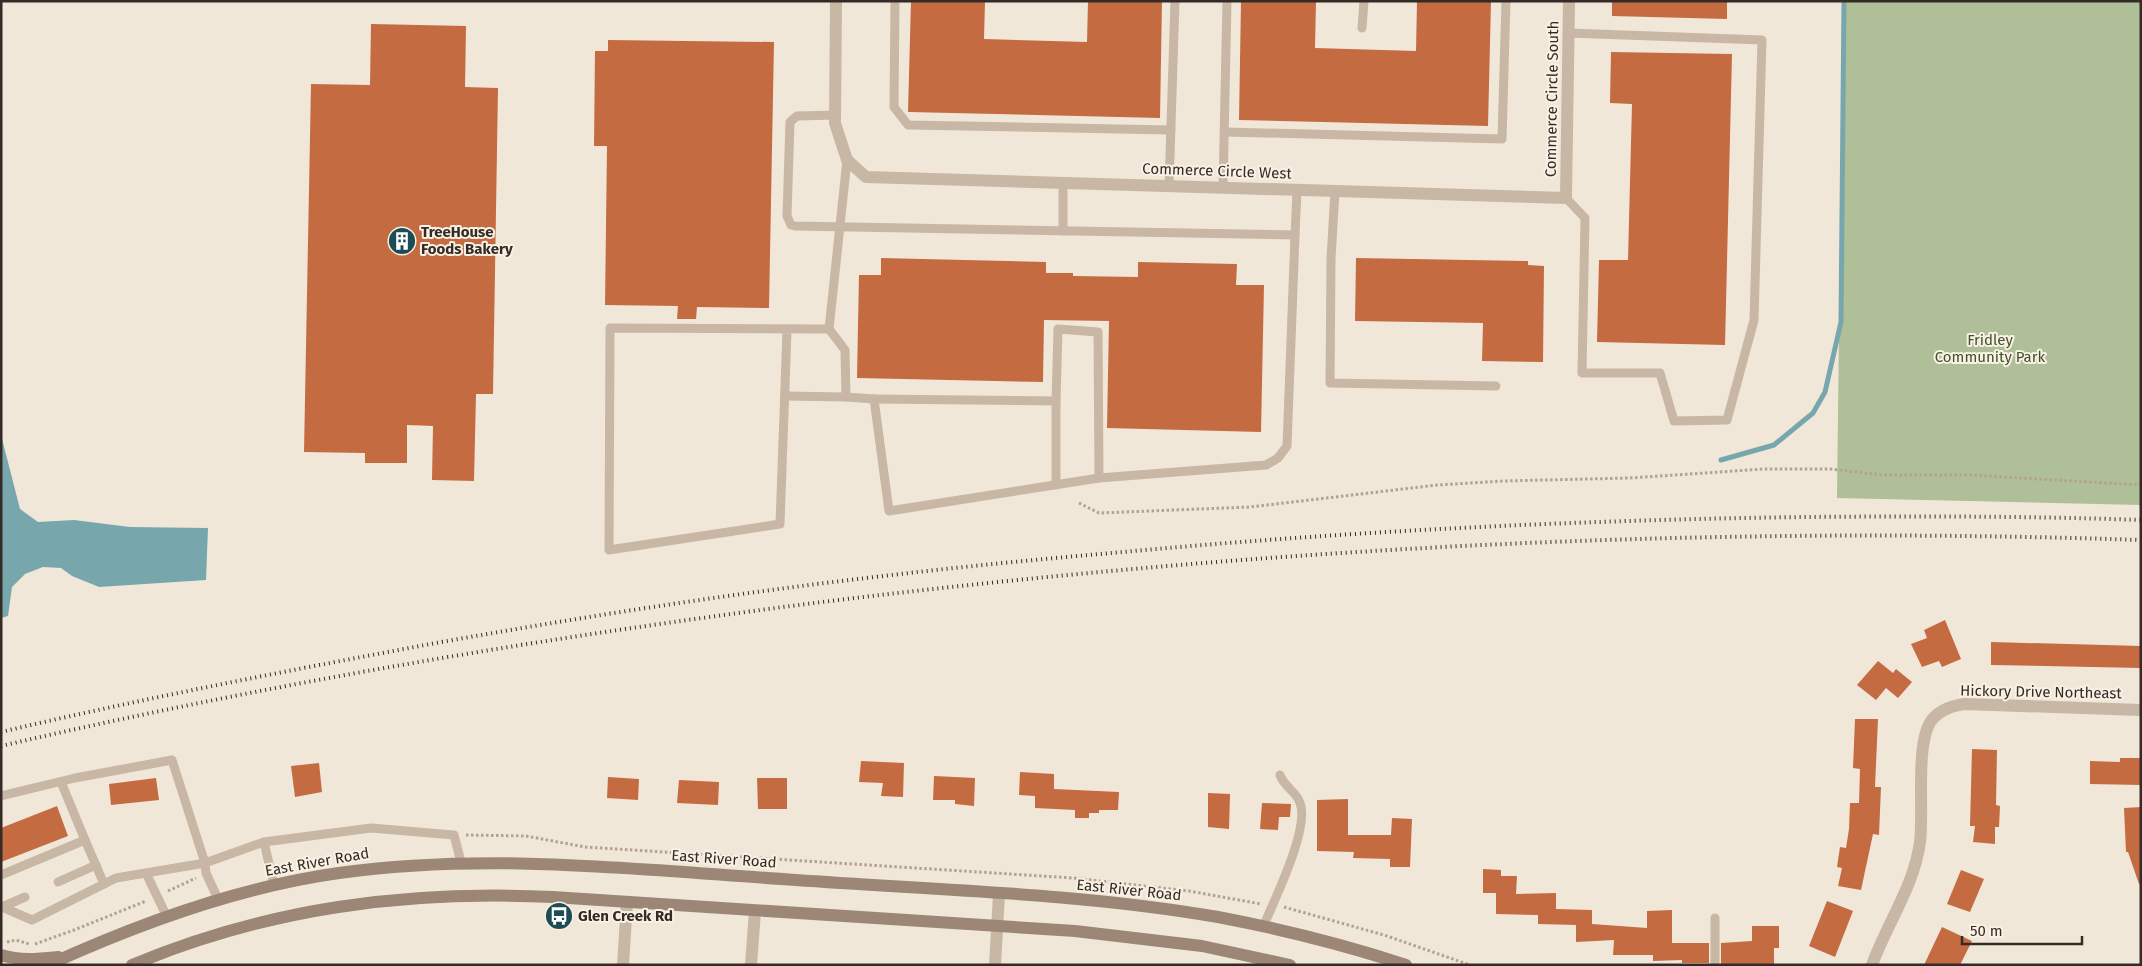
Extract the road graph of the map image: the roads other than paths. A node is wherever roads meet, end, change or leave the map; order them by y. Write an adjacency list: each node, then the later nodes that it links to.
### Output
1 (836, 1): 10 (street)
2 (895, 1): 11 (lane)
3 (1175, 1): 11 (lane)
4 (1227, 1): 12 (lane)
5 (1364, 1): 8 (lane)
6 (1506, 1): 12 (lane)
7 (1569, 1): 9 (street, Commerce Circle South)
8 (1362, 28)
9 (1569, 33): 19 (street, Commerce Circle South); 19 (lane)
10 (836, 115): 13 (street); 20 (lane)
11 (1171, 130): 15 (lane)
12 (1226, 132): 16 (lane)
13 (846, 160): 14 (street, Commerce Circle West); 20 (lane)
14 (1063, 183): 15 (street, Commerce Circle West); 21 (lane)
15 (1168, 186): 16 (street, Commerce Circle West)
16 (1223, 188): 17 (street, Commerce Circle West)
17 (1297, 190): 18 (street, Commerce Circle West); 22 (lane)
18 (1335, 191): 19 (street, Commerce Circle West); 25 (lane)
19 (1566, 198)
20 (840, 227): 21 (lane); 23 (lane)
21 (1063, 231): 22 (lane)
22 (1295, 235): 30 (lane)
23 (829, 329): 24 (lane); 27 (lane)
24 (786, 331): 26 (lane); 26 (lane)
25 (1496, 386)
26 (785, 396): 27 (lane)
27 (846, 397): 28 (lane)
28 (874, 399): 29 (lane); 31 (lane)
29 (1056, 401): 30 (lane); 31 (lane)
30 (1099, 478): 31 (lane)
31 (1056, 485)
32 (2141, 710): 66 (street, Hickory Drive Northeast)
33 (1280, 776): 55 (lane)
34 (61, 782): 35 (lane); 36 (lane); 39 (lane)
35 (1, 796)
36 (85, 840): 40 (lane); 42 (lane)
37 (264, 842): 38 (lane); 39 (lane); 45 (lane)
38 (461, 862): 45 (main road, East River Road); 46 (main road, East River Road)
39 (205, 863): 41 (lane); 48 (lane)
40 (96, 865): 43 (lane); 44 (lane)
41 (146, 873): 44 (lane); 52 (lane)
42 (1, 876)
43 (58, 882)
44 (104, 884): 49 (lane)
45 (274, 885): 48 (main road, East River Road)
46 (999, 894): 54 (street); 55 (main road, East River Road)
47 (25, 897): 49 (lane)
48 (218, 899): 52 (main road, East River Road)
49 (1, 907)
50 (626, 907): 51 (main road); 59 (main road); 60 (street)
51 (755, 911): 54 (main road); 61 (street)
52 (167, 917): 57 (main road, East River Road)
53 (1715, 918): 65 (lane)
54 (997, 927): 62 (street); 63 (main road)
55 (1263, 927): 64 (main road, East River Road)
56 (1, 955): 57 (main road)
57 (66, 957): 58 (main road, East River Road)
58 (48, 965)
59 (132, 965)
60 (623, 965)
61 (751, 965)
62 (995, 965)
63 (1290, 965)
64 (1406, 965)
65 (1715, 965)
66 (1872, 965)

